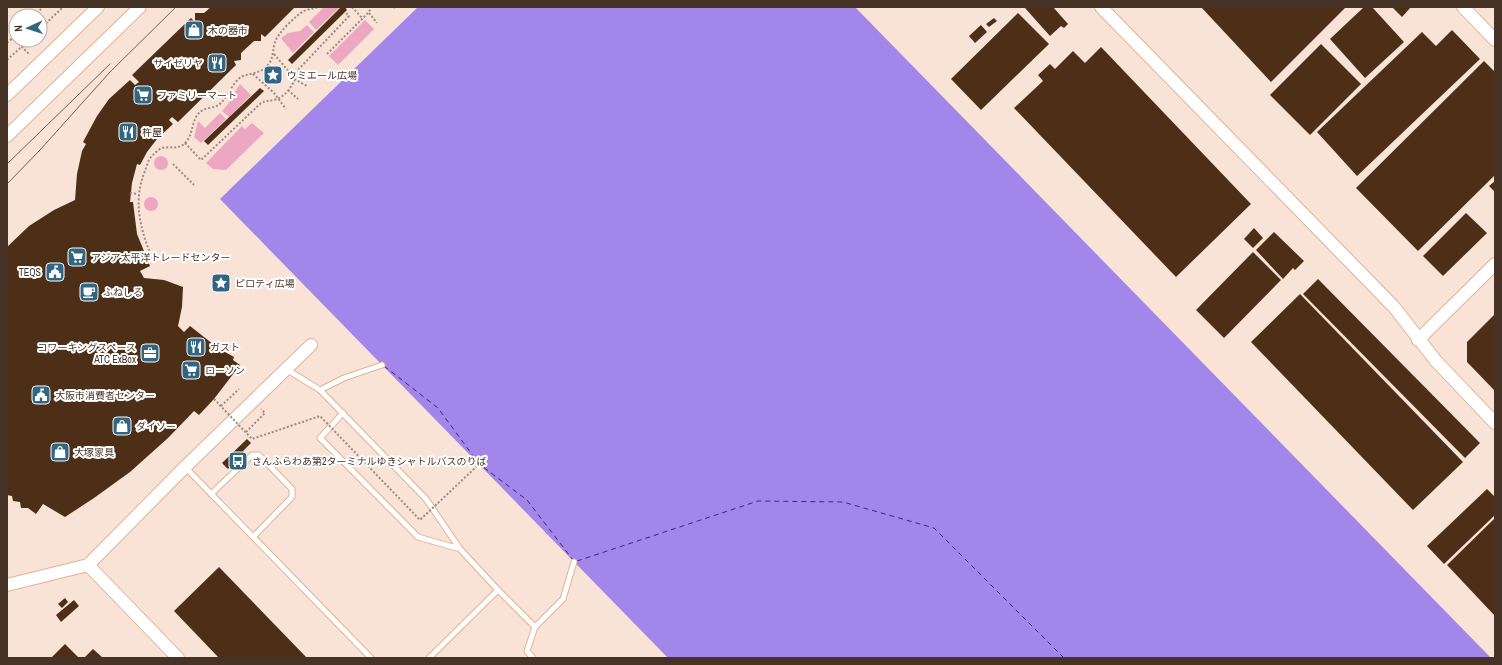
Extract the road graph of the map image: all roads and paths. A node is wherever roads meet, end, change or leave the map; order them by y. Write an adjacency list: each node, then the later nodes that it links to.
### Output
1 (63, 7): 12 (path)
2 (98, 7): 24 (street)
3 (140, 7): 28 (street)
4 (318, 7): 16 (path)
5 (352, 7): 11 (path)
6 (371, 7): 10 (path)
7 (1101, 7): 36 (street)
8 (1463, 7): 14 (street)
9 (345, 12): 21 (path)
10 (369, 12): 11 (path); 13 (path)
11 (363, 19): 17 (path)
12 (48, 22)
13 (377, 22)
14 (1495, 40)
15 (22, 48): 18 (path); 19 (path)
16 (274, 54): 20 (path); 21 (path)
17 (327, 54)
18 (30, 56)
19 (7, 60)
20 (253, 74): 25 (path); 29 (path)
21 (296, 80): 22 (path); 23 (path)
22 (307, 86)
23 (288, 90): 25 (path); 26 (path)
24 (7, 95)
25 (278, 98): 27 (path); 29 (path)
26 (298, 99)
27 (286, 110)
28 (7, 136)
29 (185, 143): 33 (path)
30 (173, 164): 31 (path)
31 (194, 185)
32 (130, 193): 33 (path)
33 (138, 194): 34 (path)
34 (154, 262)
35 (1495, 264): 36 (street)
36 (1418, 340): 46 (street)
37 (311, 345): 39 (street)
38 (382, 364): 41 (lane)
39 (286, 369): 41 (lane); 49 (street)
40 (239, 389): 43 (path)
41 (320, 390): 45 (lane)
42 (214, 399): 43 (path, bridge)
43 (221, 406): 47 (path, bridge)
44 (261, 408): 47 (path)
45 (343, 413): 52 (lane); 52 (lane)
46 (1495, 423)
47 (246, 432): 48 (path, bridge)
48 (479, 464)
49 (185, 467): 50 (lane); 54 (street)
50 (211, 494): 51 (lane); 51 (lane)
51 (253, 537): 59 (lane)
52 (460, 549): 56 (lane)
53 (574, 562): 57 (lane)
54 (88, 565): 55 (street); 58 (street)
55 (7, 585)
56 (498, 590): 57 (lane); 60 (lane)
57 (535, 627): 61 (lane)
58 (178, 658)
59 (371, 658)
60 (429, 658)
61 (533, 658)

